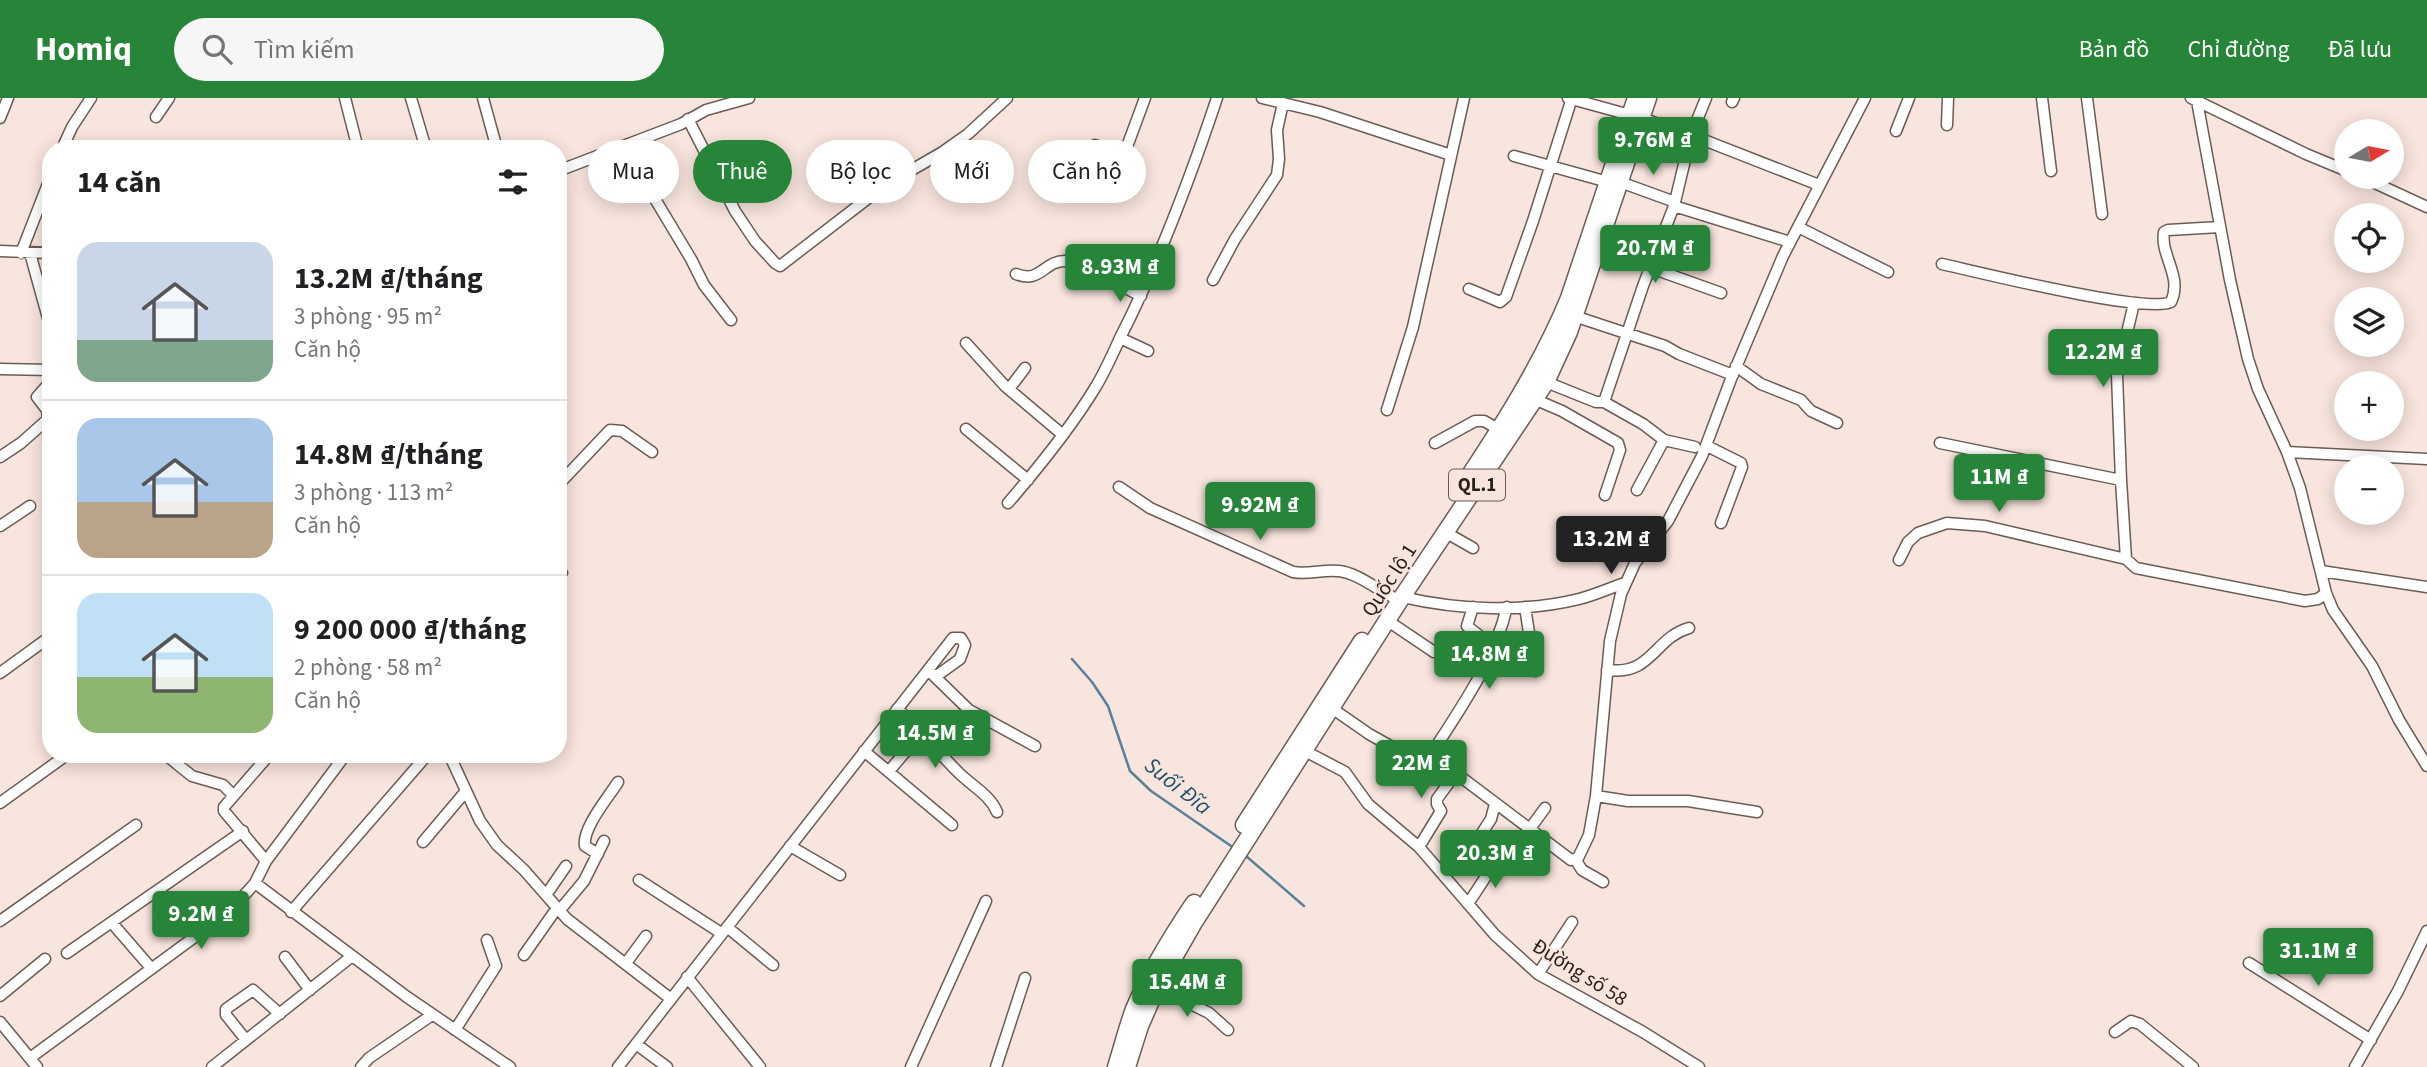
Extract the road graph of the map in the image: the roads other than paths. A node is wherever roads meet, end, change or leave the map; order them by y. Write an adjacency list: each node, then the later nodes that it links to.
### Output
1 (8, 98): 26 (street)
2 (91, 98): 31 (street)
3 (169, 98): 24 (street)
4 (345, 98): 32 (street)
5 (411, 98): 33 (street)
6 (483, 98): 34 (street)
7 (749, 98): 27 (street)
8 (1007, 98): 27 (street)
9 (1145, 98): 36 (street)
10 (1217, 98): 66 (street)
11 (1262, 98): 23 (street)
12 (1465, 98): 37 (street)
13 (1571, 98): 25 (street); 40 (street)
14 (1636, 98): 25 (highway, Quốc lộ 1 / QL.1)
15 (1648, 98): 25 (highway, Quốc lộ 1 / QL.1)
16 (1706, 98): 30 (street)
17 (1866, 98): 45 (street)
18 (1909, 98): 29 (street)
19 (1948, 98): 28 (street)
20 (2042, 98): 43 (street)
21 (2087, 98): 51 (street)
22 (2194, 100): 41 (street); 53 (street)
23 (1283, 103): 37 (street); 63 (street)
24 (156, 117)
25 (1635, 117): 30 (street); 44 (highway, Quốc lộ 1 / QL.1)
26 (0, 118)
27 (688, 119): 35 (street)
28 (1947, 125)
29 (1896, 131)
30 (1691, 135): 45 (street); 49 (street)
31 (66, 140)
32 (357, 140)
33 (423, 140)
34 (495, 140)
35 (638, 140)
36 (1129, 140)
37 (1451, 155): 83 (street)
38 (1514, 156): 40 (street)
39 (588, 159): 42 (street)
40 (1551, 165): 44 (street); 64 (street)
41 (2334, 166)
42 (567, 168)
43 (2051, 171)
44 (1614, 182): 49 (street); 55 (highway, Quốc lộ 1 / QL.1); 87 (highway, Quốc lộ 1 / QL.1)
45 (1819, 185): 52 (street)
46 (2388, 189): 50 (street)
47 (42, 203): 57 (street)
48 (657, 203): 70 (street)
49 (1674, 204): 54 (street); 60 (street)
50 (2427, 207)
51 (2102, 214)
52 (1798, 227): 54 (street); 61 (street)
53 (2220, 227): 68 (street); 95 (street)
54 (1790, 242): 78 (street)
55 (1598, 249): 60 (street); 69 (highway, Quốc lộ 1 / QL.1)
56 (0, 251): 57 (street)
57 (25, 253): 58 (street); 67 (street)
58 (42, 253)
59 (1942, 264): 68 (street)
60 (1650, 267): 65 (street); 71 (street)
61 (1888, 272)
62 (1016, 274): 66 (street)
63 (1213, 280)
64 (1469, 289)
65 (1721, 293)
66 (1141, 296): 72 (street)
67 (42, 303)
68 (2134, 303): 100 (street)
69 (1574, 316): 71 (street); 79 (highway, Quốc lộ 1 / QL.1)
70 (731, 320)
71 (1628, 333): 78 (street); 82 (street)
72 (1120, 338): 74 (street); 88 (street)
73 (966, 343): 80 (street)
74 (1148, 351)
75 (1025, 368): 80 (street)
76 (0, 369): 77 (street)
77 (42, 370)
78 (1735, 370): 84 (street); 92 (street)
79 (1546, 382): 81 (highway, Quốc lộ 1 / QL.1); 82 (street)
80 (1009, 389): 88 (street)
81 (1534, 399): 103 (street); 108 (highway, Quốc lộ 1 / QL.1)
82 (1604, 402): 89 (street)
83 (1387, 410)
84 (1837, 423)
85 (42, 426): 96 (street)
86 (966, 429): 99 (street)
87 (1500, 430): 90 (street); 116 (highway, Quốc lộ 1 / QL.1)
88 (1063, 435): 99 (street)
89 (1664, 440): 93 (street); 102 (street)
90 (1435, 443)
91 (1940, 443): 100 (street)
92 (1707, 446): 106 (street); 113 (street)
93 (1695, 447)
94 (652, 452): 98 (street)
95 (2287, 452): 97 (street); 112 (street)
96 (0, 457)
97 (2427, 459)
98 (567, 475)
99 (1028, 480): 104 (street)
100 (2121, 480): 110 (street)
101 (1119, 487): 116 (street)
102 (1637, 490)
103 (1605, 495)
104 (1008, 503)
105 (30, 506): 107 (street)
106 (1721, 523)
107 (0, 526)
108 (1445, 532): 109 (street); 116 (highway, Quốc lộ 1 / QL.1)
109 (1474, 548)
110 (2126, 559): 111 (street); 115 (street)
111 (1899, 560)
112 (2321, 571): 114 (street); 115 (street)
113 (1625, 583): 119 (street); 125 (street)
114 (2427, 587)
115 (2326, 593): 141 (street)
116 (1397, 597): 117 (street); 120 (highway, Quốc lộ 1 / QL.1); 157 (highway, Quốc lộ 1 / QL.1)
117 (1473, 607): 118 (street); 122 (street)
118 (1507, 607): 119 (street); 134 (street)
119 (1525, 607): 126 (street)
120 (1388, 621): 124 (street); 129 (highway, Quốc lộ 1 / QL.1)
121 (1689, 628): 125 (street)
122 (1481, 637)
123 (42, 643): 127 (street)
124 (1434, 652)
125 (1607, 670): 147 (street)
126 (1535, 671)
127 (0, 673)
128 (897, 709): 131 (street); 132 (street); 151 (street)
129 (1333, 709): 133 (highway, Quốc lộ 1 / QL.1); 134 (street)
130 (911, 745): 142 (street)
131 (1035, 746)
132 (864, 751): 142 (street); 160 (street)
133 (1305, 751): 157 (highway, Quốc lộ 1 / QL.1); 161 (street, Đường số 58)
134 (1430, 757): 143 (street)
135 (56, 763): 148 (street)
136 (262, 763): 146 (street)
137 (339, 763): 166 (street)
138 (420, 763): 177 (street)
139 (453, 763): 145 (street)
140 (177, 764): 146 (street)
141 (2427, 766)
142 (890, 770): 154 (street)
143 (1456, 773): 149 (street); 161 (street)
144 (618, 782): 163 (street)
145 (466, 791): 159 (street); 173 (street)
146 (233, 795): 156 (street)
147 (1596, 796): 152 (street); 165 (street)
148 (0, 803)
149 (1495, 804): 155 (street); 162 (street)
150 (1545, 808): 155 (street)
151 (997, 812)
152 (1757, 812)
153 (136, 825): 178 (street)
154 (952, 825)
155 (1529, 830): 165 (street)
156 (243, 831): 166 (street); 180 (street)
157 (1241, 839): 164 (highway, Quốc lộ 1 / QL.1)
158 (604, 841): 163 (street)
159 (423, 842)
160 (790, 846): 169 (street); 181 (street)
161 (1419, 846): 175 (street, Đường số 58)
162 (1469, 853)
163 (598, 854): 176 (street)
164 (1230, 858): 197 (highway, Quốc lộ 1 / QL.1); 220 (highway, Quốc lộ 1 / QL.1)
165 (1575, 859): 171 (street)
166 (266, 861): 172 (street)
167 (1496, 861): 175 (street)
168 (566, 866): 173 (street)
169 (840, 875)
170 (639, 880): 181 (street)
171 (1602, 882)
172 (255, 883): 177 (street); 193 (street)
173 (545, 895): 176 (street)
174 (986, 901): 218 (street)
175 (1468, 904): 194 (street, Đường số 58)
176 (558, 910): 186 (street); 191 (street)
177 (291, 912): 188 (street)
178 (0, 920)
179 (1572, 922): 194 (street)
180 (111, 923): 185 (street); 193 (street)
181 (724, 930): 192 (street); 195 (street)
182 (2427, 931): 208 (street)
183 (646, 936): 191 (street)
184 (487, 940): 204 (street)
185 (67, 953)
186 (524, 955)
187 (285, 957): 198 (street)
188 (351, 957): 198 (street); 202 (street)
189 (45, 959): 199 (street)
190 (2249, 963): 208 (street)
191 (626, 964): 200 (street)
192 (773, 965)
193 (151, 968): 210 (street)
194 (1538, 974): 222 (street, Đường số 58)
195 (687, 977): 200 (street); 217 (street)
196 (1025, 978): 219 (street)
197 (1157, 987): 205 (street); 221 (highway, Quốc lộ 1 / QL.1)
198 (310, 990): 201 (street)
199 (0, 996)
200 (671, 999): 209 (street)
201 (279, 1014): 207 (street); 207 (street)
202 (432, 1015): 204 (street); 213 (street)
203 (0, 1022): 210 (street)
204 (455, 1030): 214 (street)
205 (1228, 1030)
206 (2115, 1032): 223 (street)
207 (246, 1040): 212 (street)
208 (2371, 1040): 224 (street)
209 (636, 1044): 215 (street); 216 (street)
210 (30, 1058): 211 (street)
211 (37, 1067)
212 (212, 1067)
213 (361, 1067)
214 (510, 1067)
215 (618, 1067)
216 (667, 1067)
217 (760, 1067)
218 (911, 1067)
219 (996, 1067)
220 (1116, 1067)
221 (1127, 1067)
222 (1699, 1067)
223 (2193, 1067)
224 (2355, 1067)

